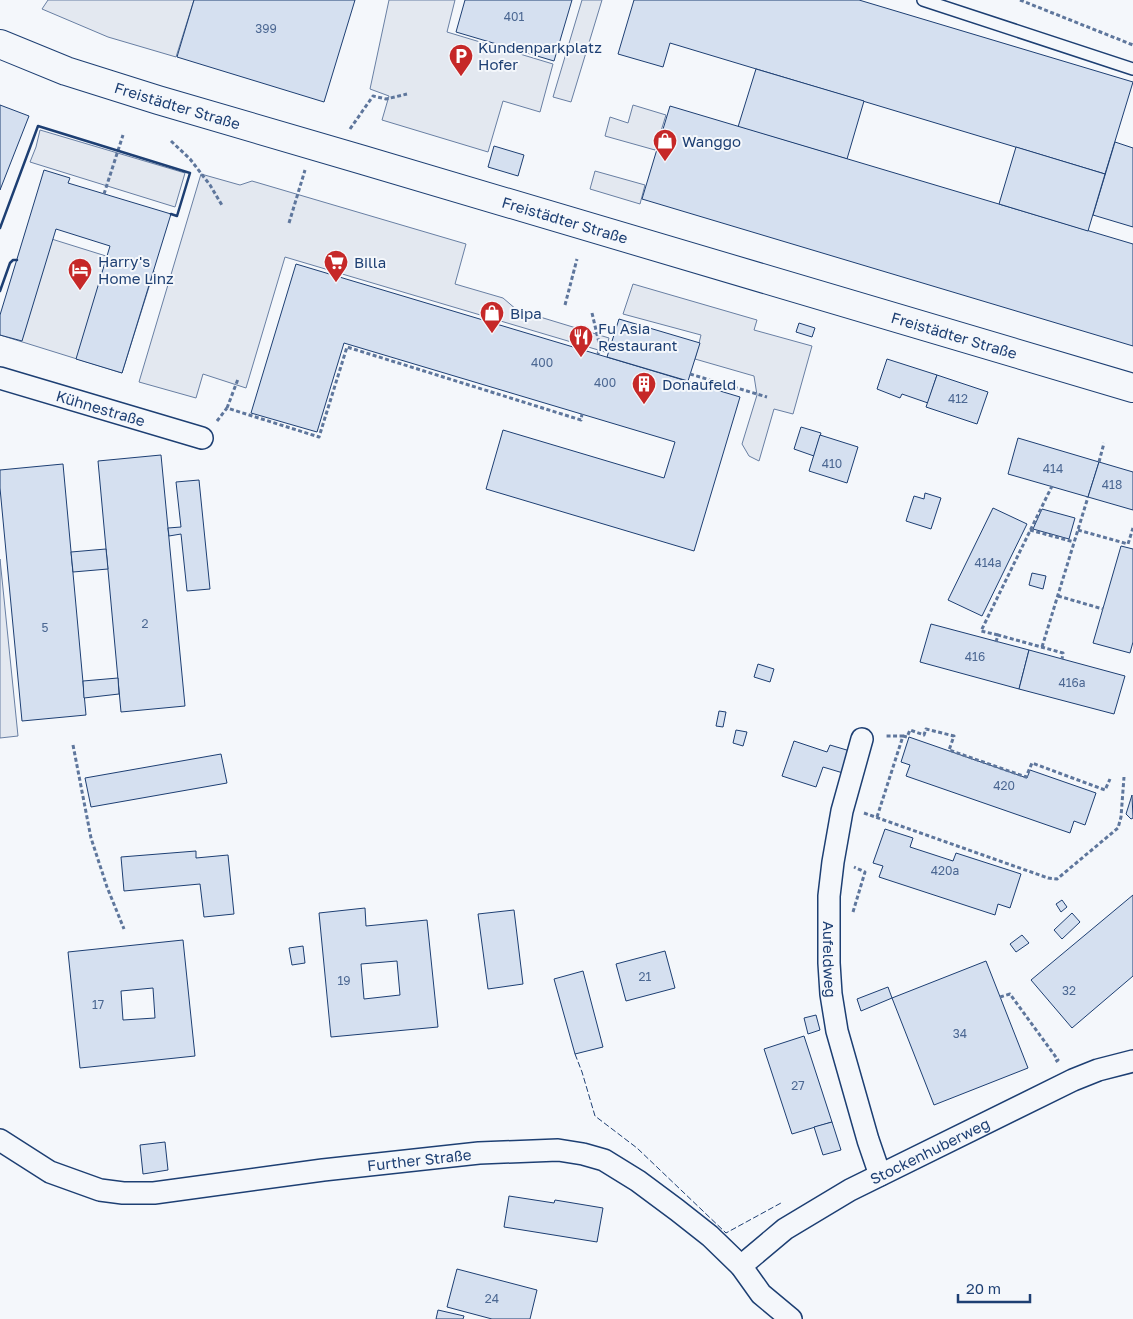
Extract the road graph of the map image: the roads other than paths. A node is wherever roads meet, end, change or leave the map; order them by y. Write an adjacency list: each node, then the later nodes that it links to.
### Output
1 (922, 0): 3 (lane)
2 (0, 44): 5 (main road, Freistädter Straße)
3 (1133, 69)
4 (0, 378): 6 (street, Kühnestraße)
5 (1133, 388)
6 (202, 438)
7 (862, 739): 10 (street, Aufeldweg)
8 (1133, 1061): 10 (street, Stockenhuberweg)
9 (0, 1140): 11 (street, Further Straße)
10 (880, 1175): 11 (street, Stockenhuberweg)
11 (741, 1266): 12 (street, Further Straße)
12 (791, 1319)

